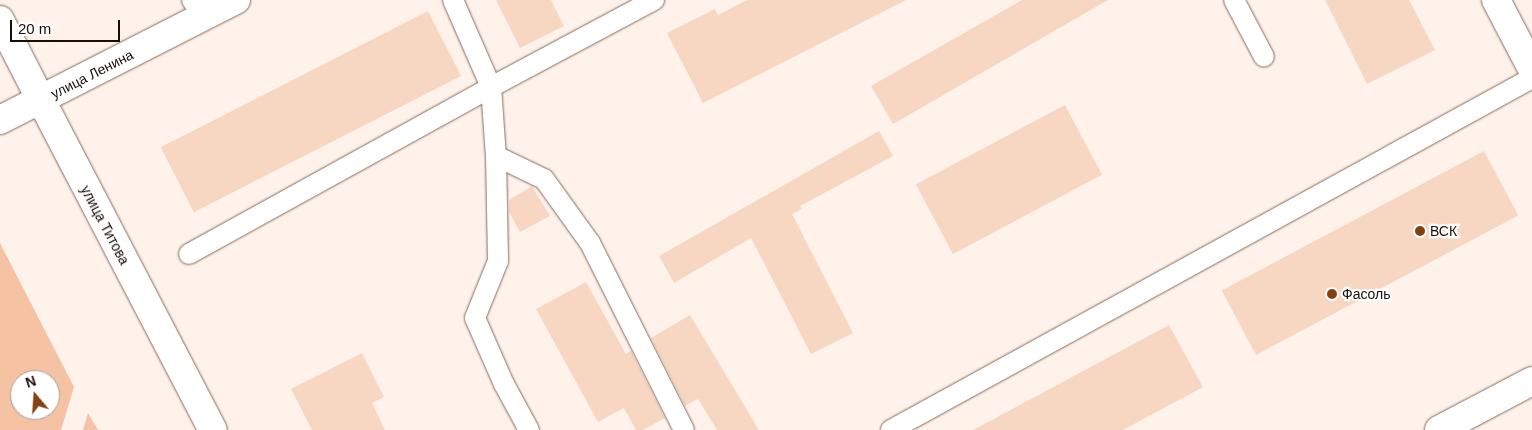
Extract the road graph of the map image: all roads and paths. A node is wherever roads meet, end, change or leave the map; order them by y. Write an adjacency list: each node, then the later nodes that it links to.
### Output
1 (236, 0): 6 (street, улица Ленина)
2 (453, 0): 11 (lane)
3 (654, 0): 11 (lane)
4 (1234, 0): 8 (lane)
5 (1496, 0): 9 (street)
6 (198, 9): 12 (street, улица Ленина)
7 (0, 20): 12 (street, улица Титова)
8 (1264, 57)
9 (1532, 69)
10 (1532, 78): 20 (lane)
11 (491, 87): 14 (lane); 15 (lane)
12 (42, 100): 13 (street, улица Ленина); 18 (street, улица Титова)
13 (0, 120)
14 (496, 156): 17 (lane); 19 (lane)
15 (189, 254)
16 (1532, 381): 21 (street)
17 (682, 429)
18 (213, 430)
19 (529, 430)
20 (891, 430)
21 (1439, 430)

